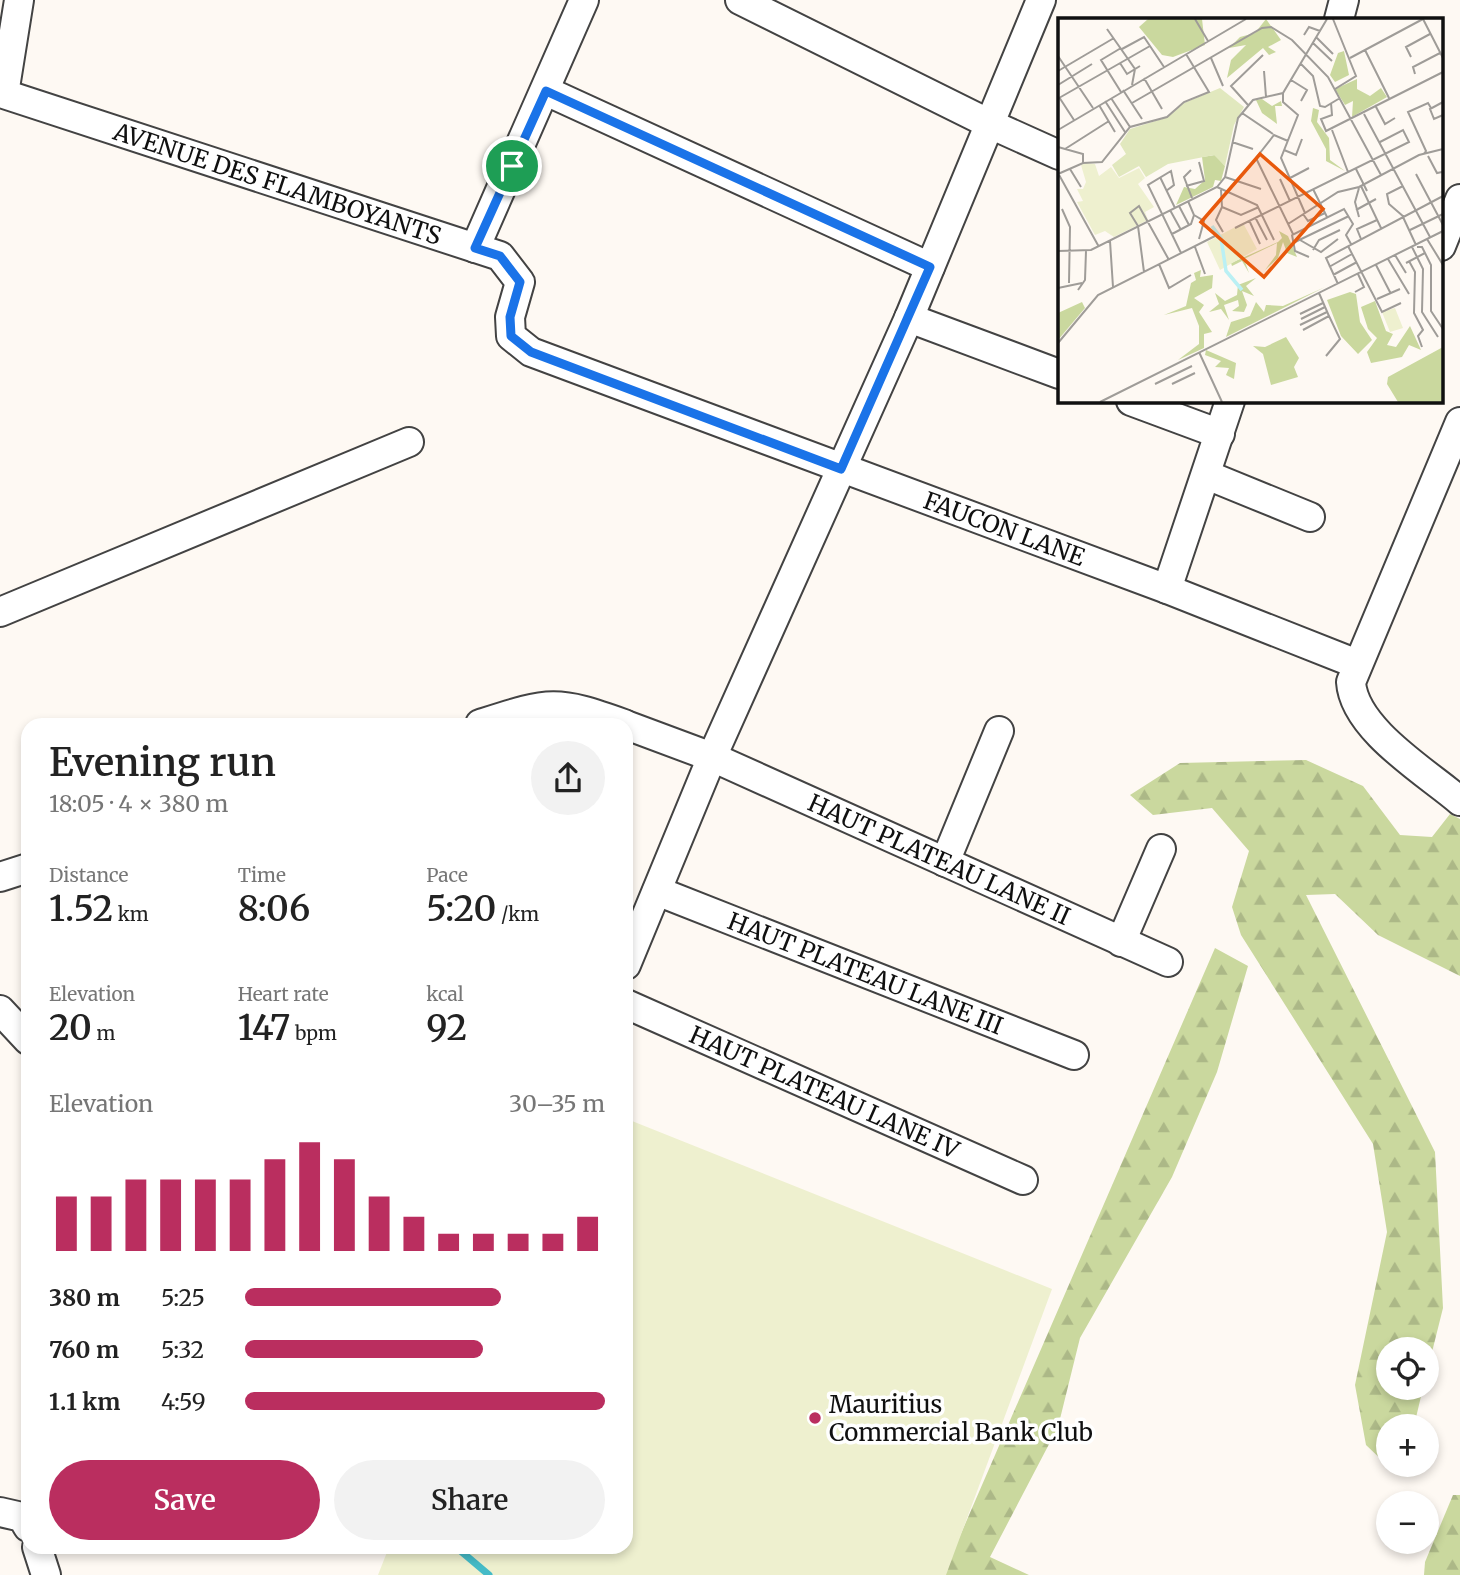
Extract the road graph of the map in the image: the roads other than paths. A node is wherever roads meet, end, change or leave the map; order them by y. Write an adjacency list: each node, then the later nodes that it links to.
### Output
1 (19, 0): 8 (street, AVENUE DES FLAMBOYANTS)
2 (584, 0): 7 (street)
3 (740, 0): 9 (street)
4 (1041, 0): 9 (street)
5 (1344, 0): 6 (street)
6 (1339, 18)
7 (546, 91): 13 (street); 14 (street)
8 (2, 106): 13 (street, AVENUE DES FLAMBOYANTS)
9 (990, 124): 10 (street); 14 (street)
10 (1058, 155)
11 (1460, 199): 12 (street)
12 (1442, 244)
13 (475, 248): 22 (street, AVENUE DES FLAMBOYANTS)
14 (930, 267): 15 (street)
15 (909, 318): 16 (street); 22 (street)
16 (1058, 374)
17 (1134, 402): 20 (street)
18 (1230, 402): 20 (street)
19 (1460, 422): 27 (street)
20 (1220, 434): 23 (street)
21 (409, 442): 26 (street)
22 (841, 469): 25 (street, FAUCON LANE); 32 (street)
23 (1207, 475): 24 (street); 25 (street)
24 (1310, 517)
25 (1167, 589): 27 (street)
26 (0, 612)
27 (1357, 664): 33 (street)
28 (502, 718): 29 (street, HAUT PLATEAU LANE II)
29 (591, 718)
30 (633, 728): 32 (street, HAUT PLATEAU LANE II)
31 (999, 732): 35 (street)
32 (712, 757): 35 (street, HAUT PLATEAU LANE II); 38 (street)
33 (1458, 794)
34 (1161, 849): 39 (street)
35 (945, 862): 39 (street, HAUT PLATEAU LANE II)
36 (21, 870): 37 (street)
37 (0, 877)
38 (657, 891): 40 (street); 45 (street, HAUT PLATEAU LANE III)
39 (1121, 942): 41 (street, HAUT PLATEAU LANE II)
40 (633, 948)
41 (1168, 962)
42 (633, 1007): 46 (street, HAUT PLATEAU LANE IV)
43 (0, 1010): 44 (street)
44 (21, 1032)
45 (1074, 1055)
46 (1023, 1180)
47 (0, 1513): 48 (street)
48 (21, 1517)
49 (39, 1554): 50 (street)
50 (46, 1575)

